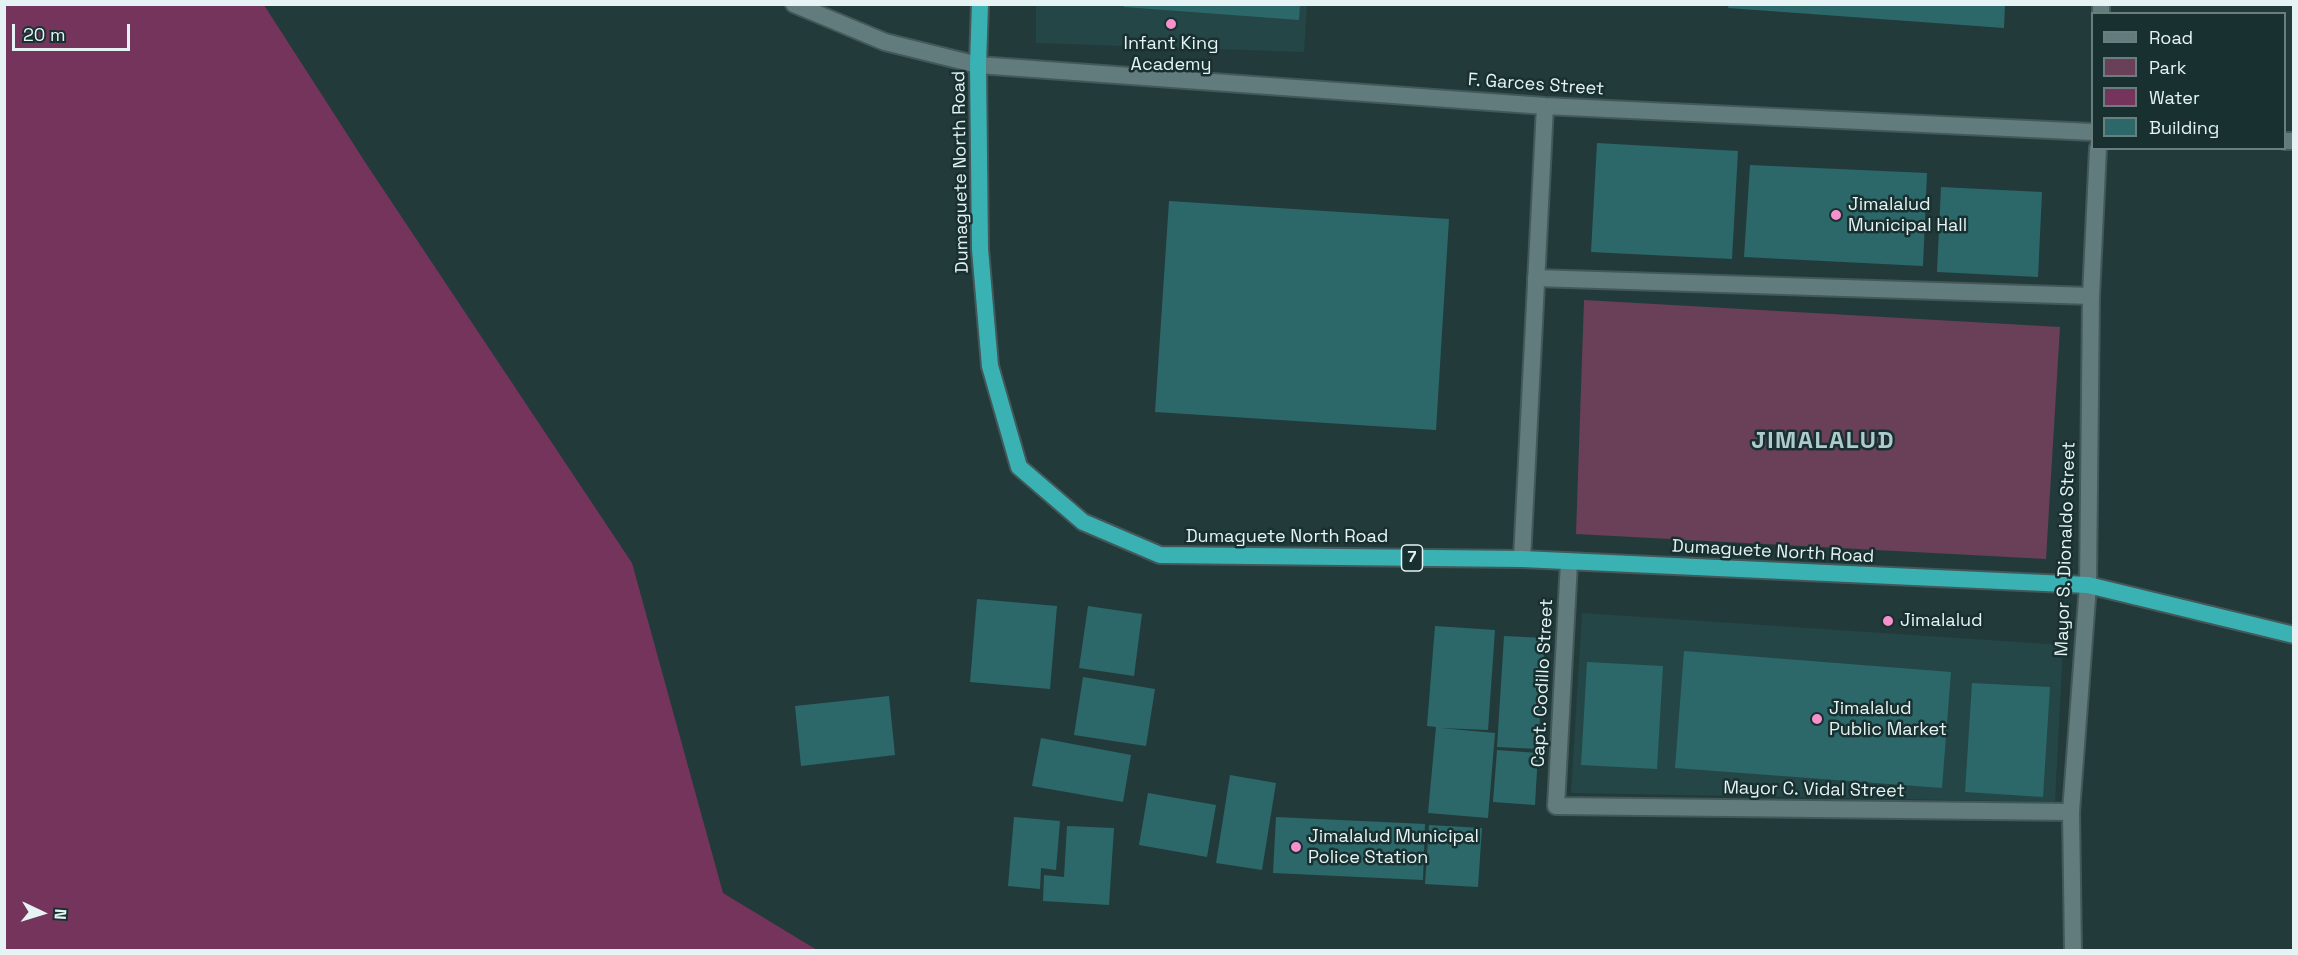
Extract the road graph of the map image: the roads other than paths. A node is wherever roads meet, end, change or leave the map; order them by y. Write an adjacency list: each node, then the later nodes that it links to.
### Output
1 (794, 4): 3 (street, F. Garces Street)
2 (980, 4): 3 (highway, Dumaguete North Road / 7)
3 (978, 65): 4 (street, F. Garces Street); 9 (highway, Dumaguete North Road / 7)
4 (1545, 106): 5 (street, F. Garces Street); 7 (street)
5 (2091, 132)
6 (2098, 150): 8 (street, Mayor S. Dionaldo Street)
7 (1536, 278): 8 (street); 9 (street)
8 (2091, 296): 11 (street, Mayor S. Dionaldo Street)
9 (1522, 559): 10 (highway, Dumaguete North Road / 7)
10 (1569, 562): 11 (highway, Dumaguete North Road / 7); 13 (street, Capt. Codillo Street)
11 (2088, 585): 12 (highway, Dumaguete North Road / 7); 14 (street, Mayor S. Dionaldo Street)
12 (2294, 635)
13 (1556, 806): 14 (street, Mayor C. Vidal Street)
14 (2071, 812): 15 (street, Mayor S. Dionaldo Street)
15 (2073, 951)

